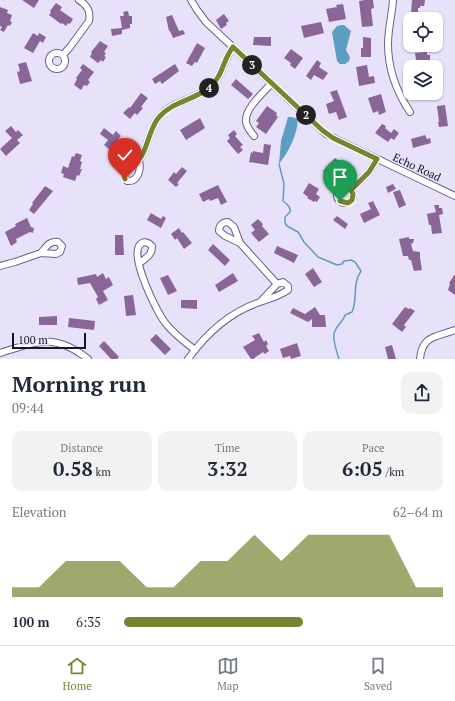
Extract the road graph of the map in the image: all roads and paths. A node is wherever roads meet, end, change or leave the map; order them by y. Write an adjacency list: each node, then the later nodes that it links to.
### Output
1 (79, 0): 5 (street)
2 (191, 0): 4 (street, Echo Road)
3 (393, 0): 7 (street)
4 (233, 47): 6 (street, Echo Road); 10 (street)
5 (63, 55)
6 (272, 83): 8 (street); 9 (street, Echo Road)
7 (410, 112)
8 (254, 136)
9 (377, 159): 11 (street); 12 (street, Echo Road)
10 (139, 160)
11 (351, 190)
12 (455, 196)
13 (240, 244): 17 (street)
14 (41, 253): 16 (street)
15 (139, 262): 20 (street)
16 (0, 266)
17 (277, 284): 18 (street); 18 (street)
18 (261, 301): 20 (street)
19 (455, 330): 24 (street)
20 (195, 350): 23 (street)
21 (0, 352): 22 (street)
22 (88, 359)
23 (188, 359)
24 (420, 359)

